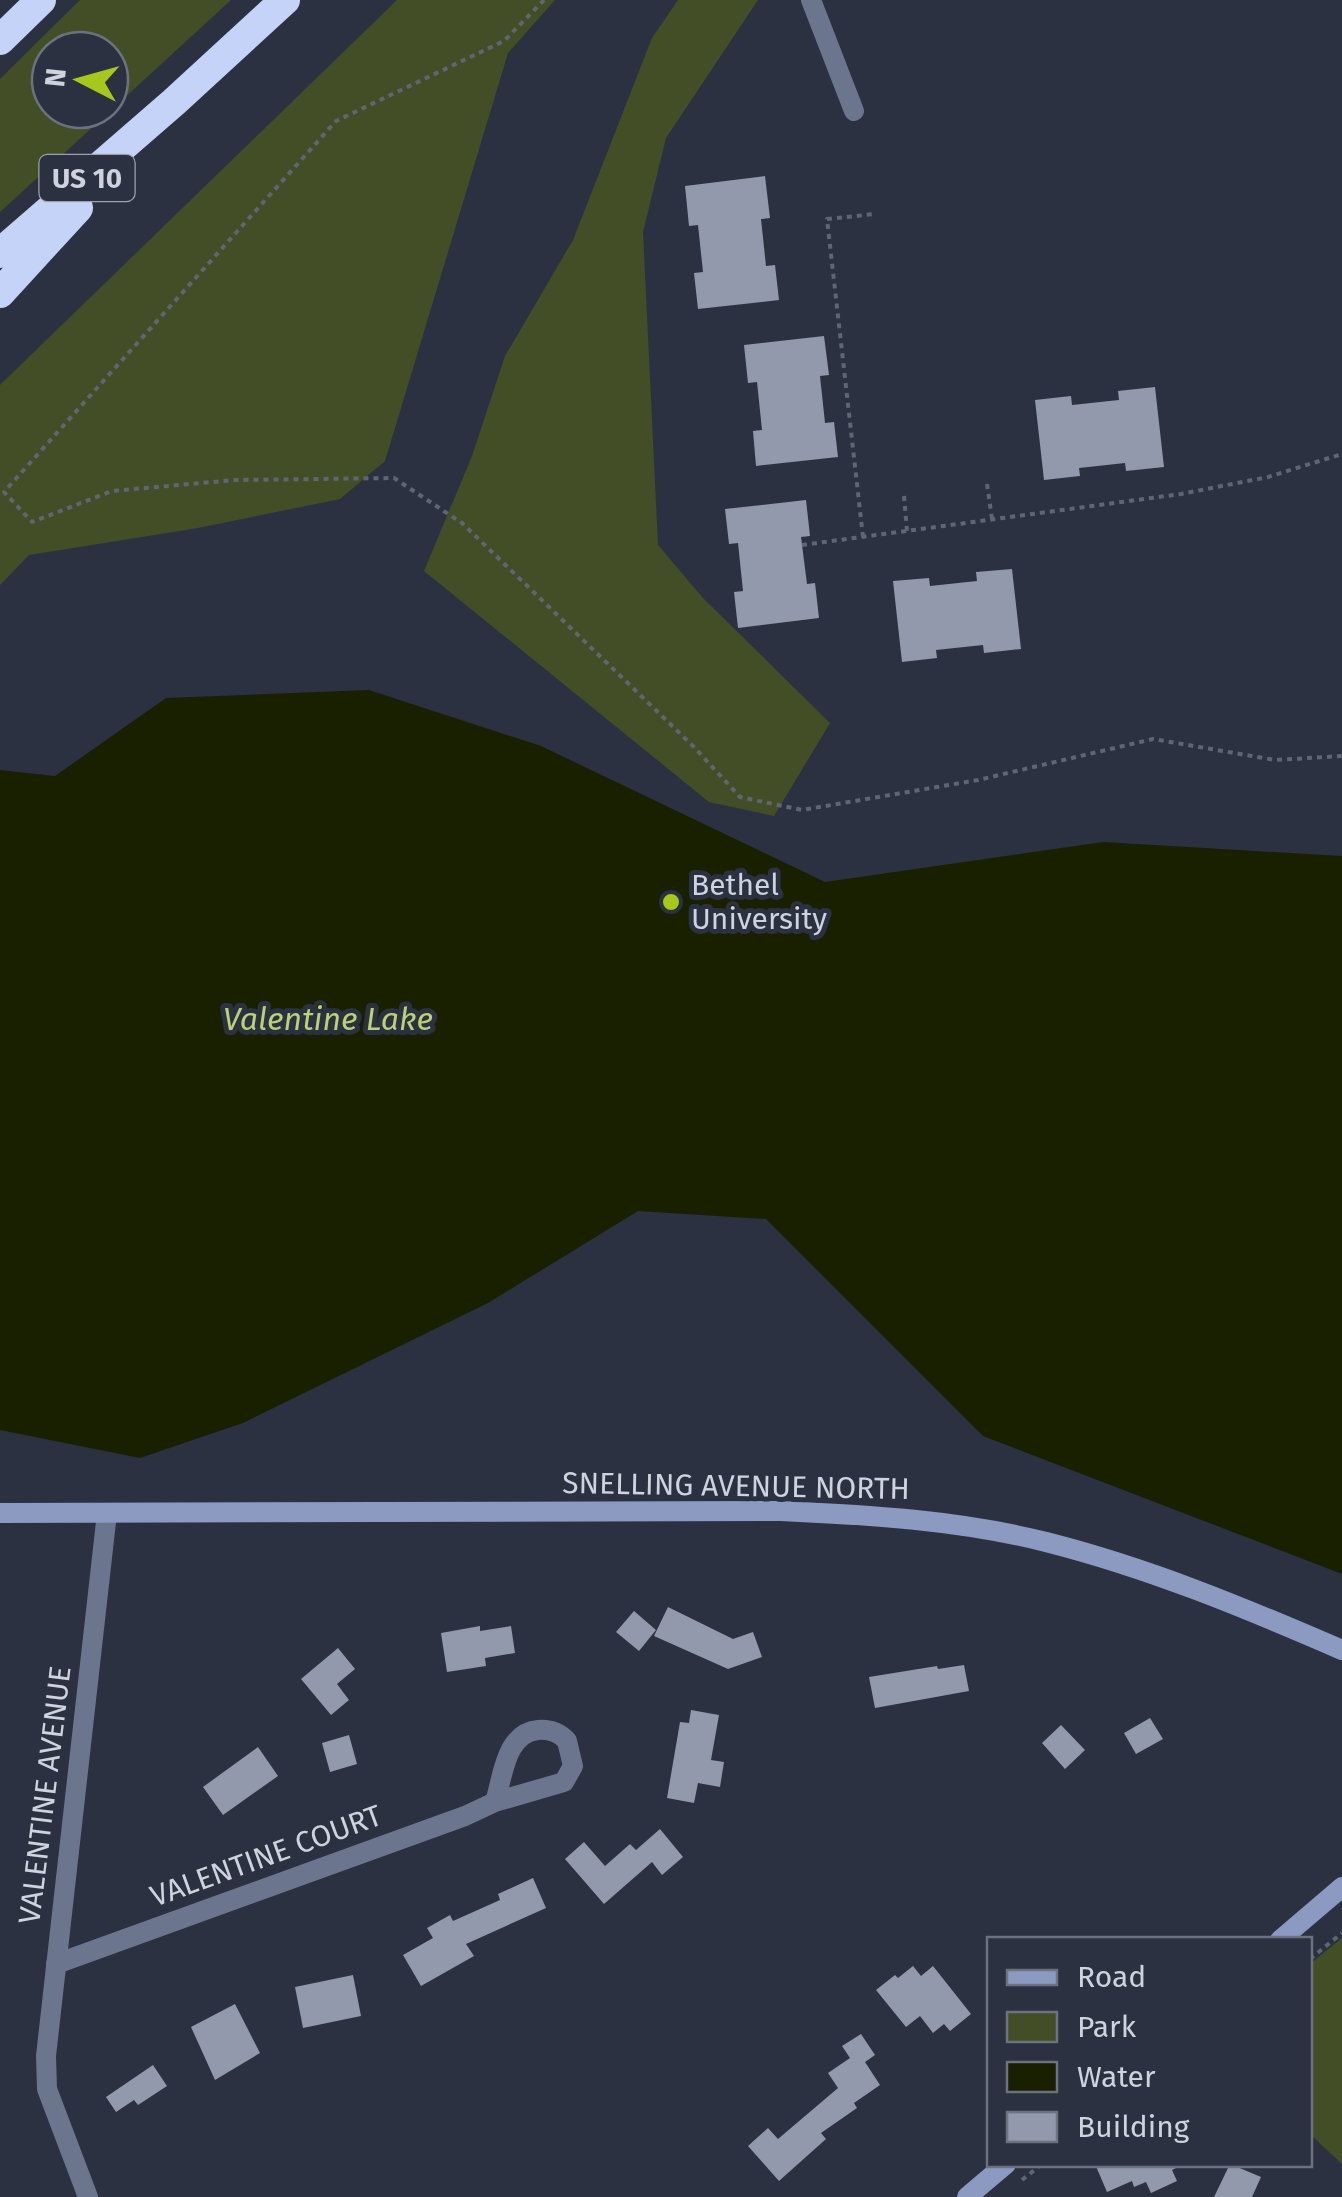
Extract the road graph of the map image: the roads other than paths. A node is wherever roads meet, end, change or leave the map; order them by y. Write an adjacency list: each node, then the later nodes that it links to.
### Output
1 (41, 0): 4 (highway)
2 (285, 0): 5 (highway, US 10)
3 (811, 0): 6 (street)
4 (0, 40)
5 (174, 102): 7 (highway, US 10); 8 (highway)
6 (854, 110)
7 (0, 253)
8 (0, 292)
9 (0, 1513): 10 (street, SNELLING AVENUE NORTH)
10 (107, 1513): 11 (street, SNELLING AVENUE NORTH); 15 (street, VALENTINE AVENUE)
11 (1342, 1650)
12 (496, 1802): 15 (street, VALENTINE COURT)
13 (1342, 1886): 14 (street)
14 (1283, 1937)
15 (56, 1964): 17 (street, VALENTINE AVENUE)
16 (1002, 2167): 18 (street)
17 (88, 2197)
18 (967, 2197)

